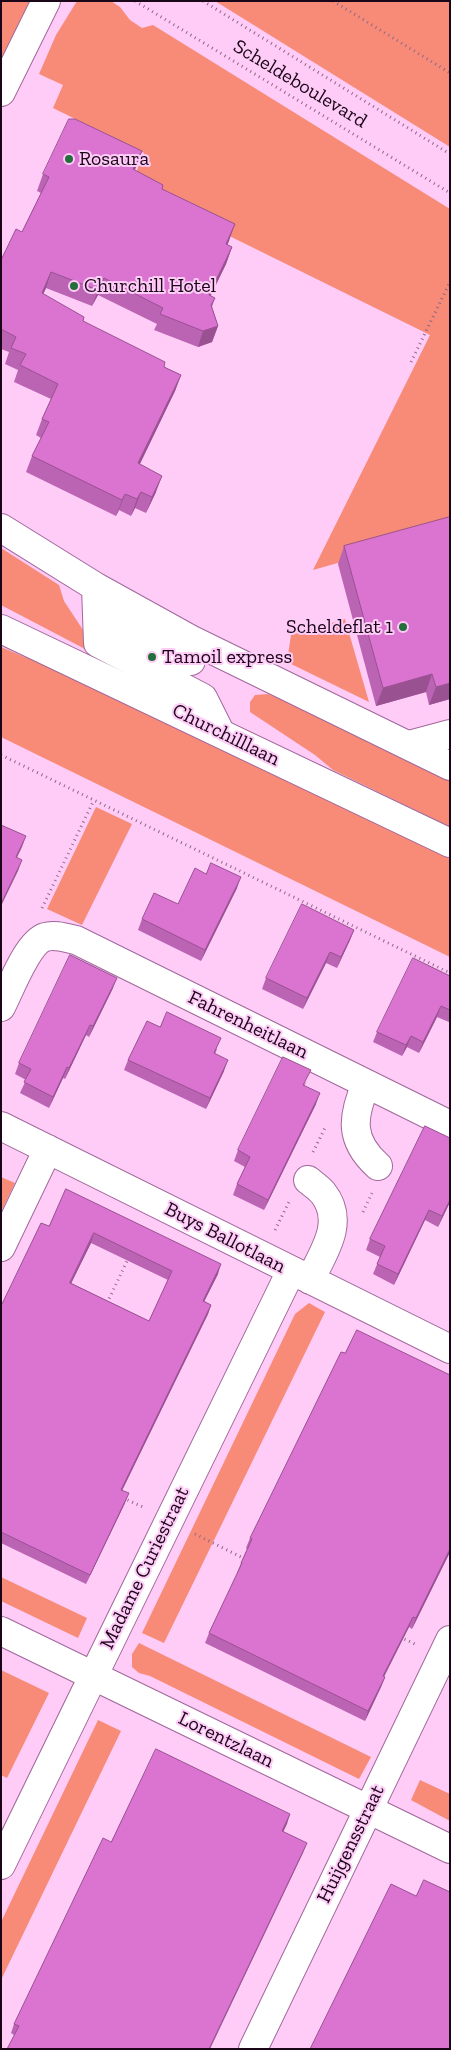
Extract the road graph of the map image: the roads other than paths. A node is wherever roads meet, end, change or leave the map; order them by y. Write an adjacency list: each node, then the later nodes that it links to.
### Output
1 (46, 1): 2 (street)
2 (1, 92)
3 (1, 528): 4 (street)
4 (96, 587): 6 (street); 8 (street)
5 (1, 629): 6 (street, Churchilllaan)
6 (220, 732): 10 (street, Churchilllaan)
7 (450, 734): 8 (street)
8 (409, 745): 9 (street)
9 (450, 766)
10 (450, 843)
11 (5, 990): 12 (street, Fahrenheitlaan)
12 (366, 1084): 13 (street, Fahrenheitlaan); 16 (street)
13 (450, 1125)
14 (1, 1126): 15 (street, Buys Ballotlaan)
15 (48, 1149): 18 (street); 19 (street, Buys Ballotlaan)
16 (377, 1175)
17 (308, 1180): 19 (street, Madame Curiestraat)
18 (1, 1247)
19 (300, 1276): 20 (street, Buys Ballotlaan); 23 (street, Madame Curiestraat)
20 (450, 1349)
21 (1, 1631): 23 (street, Lorentzlaan)
22 (446, 1648): 24 (street, Huijgensstraat)
23 (92, 1675): 24 (street, Lorentzlaan); 26 (street, Madame Curiestraat)
24 (368, 1809): 25 (street, Lorentzlaan); 27 (street, Huijgensstraat)
25 (450, 1849)
26 (1, 1865)
27 (253, 2049)

